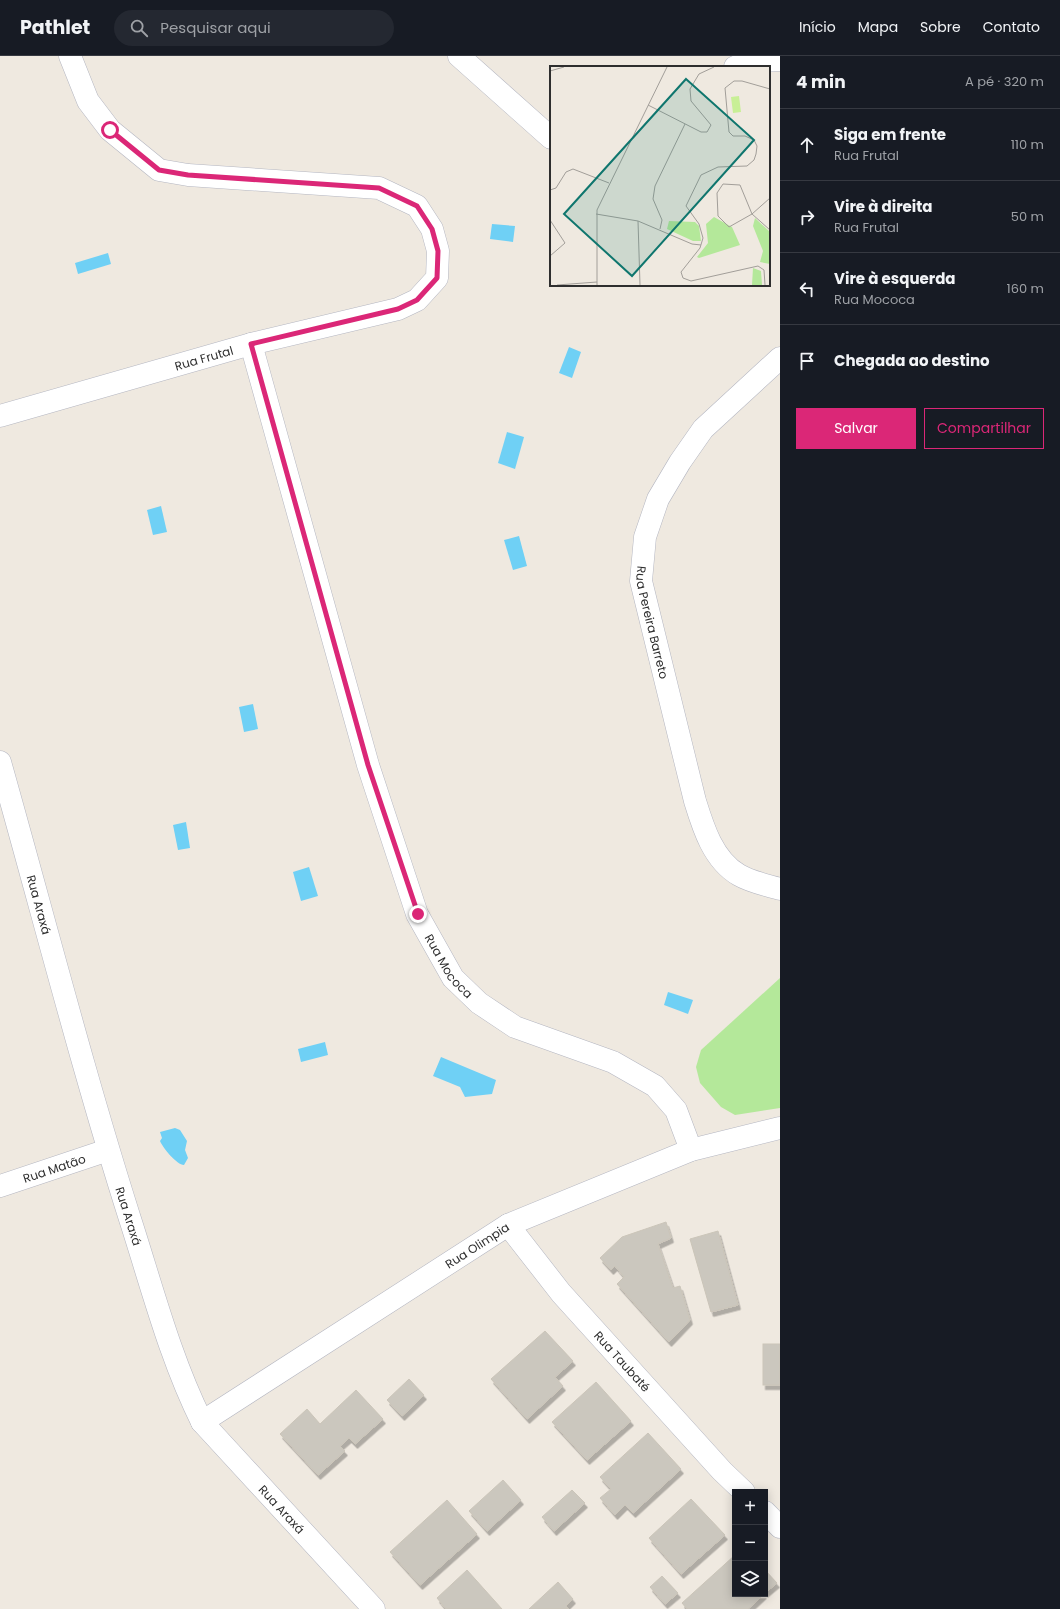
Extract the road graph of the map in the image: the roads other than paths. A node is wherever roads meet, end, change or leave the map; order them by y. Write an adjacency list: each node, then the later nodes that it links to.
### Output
1 (70, 56): 6 (street, Rua Frutal)
2 (459, 56): 5 (street)
3 (780, 60): 4 (street)
4 (738, 66)
5 (550, 137)
6 (251, 344): 8 (street, Rua Frutal); 13 (street, Rua Mococa)
7 (780, 358): 10 (street, Rua Pereira Barreto)
8 (0, 416)
9 (0, 762): 12 (street, Rua Araxá)
10 (780, 889)
11 (780, 1128): 13 (street, Rua Olimpia)
12 (108, 1150): 14 (street, Rua Matão); 16 (street, Rua Araxá)
13 (691, 1150): 15 (street, Rua Olimpia)
14 (0, 1186)
15 (508, 1225): 16 (street, Rua Olimpia); 17 (street, Rua Taubaté)
16 (202, 1422): 20 (street, Rua Araxá)
17 (741, 1489)
18 (768, 1515): 19 (street)
19 (780, 1527)
20 (374, 1609)

